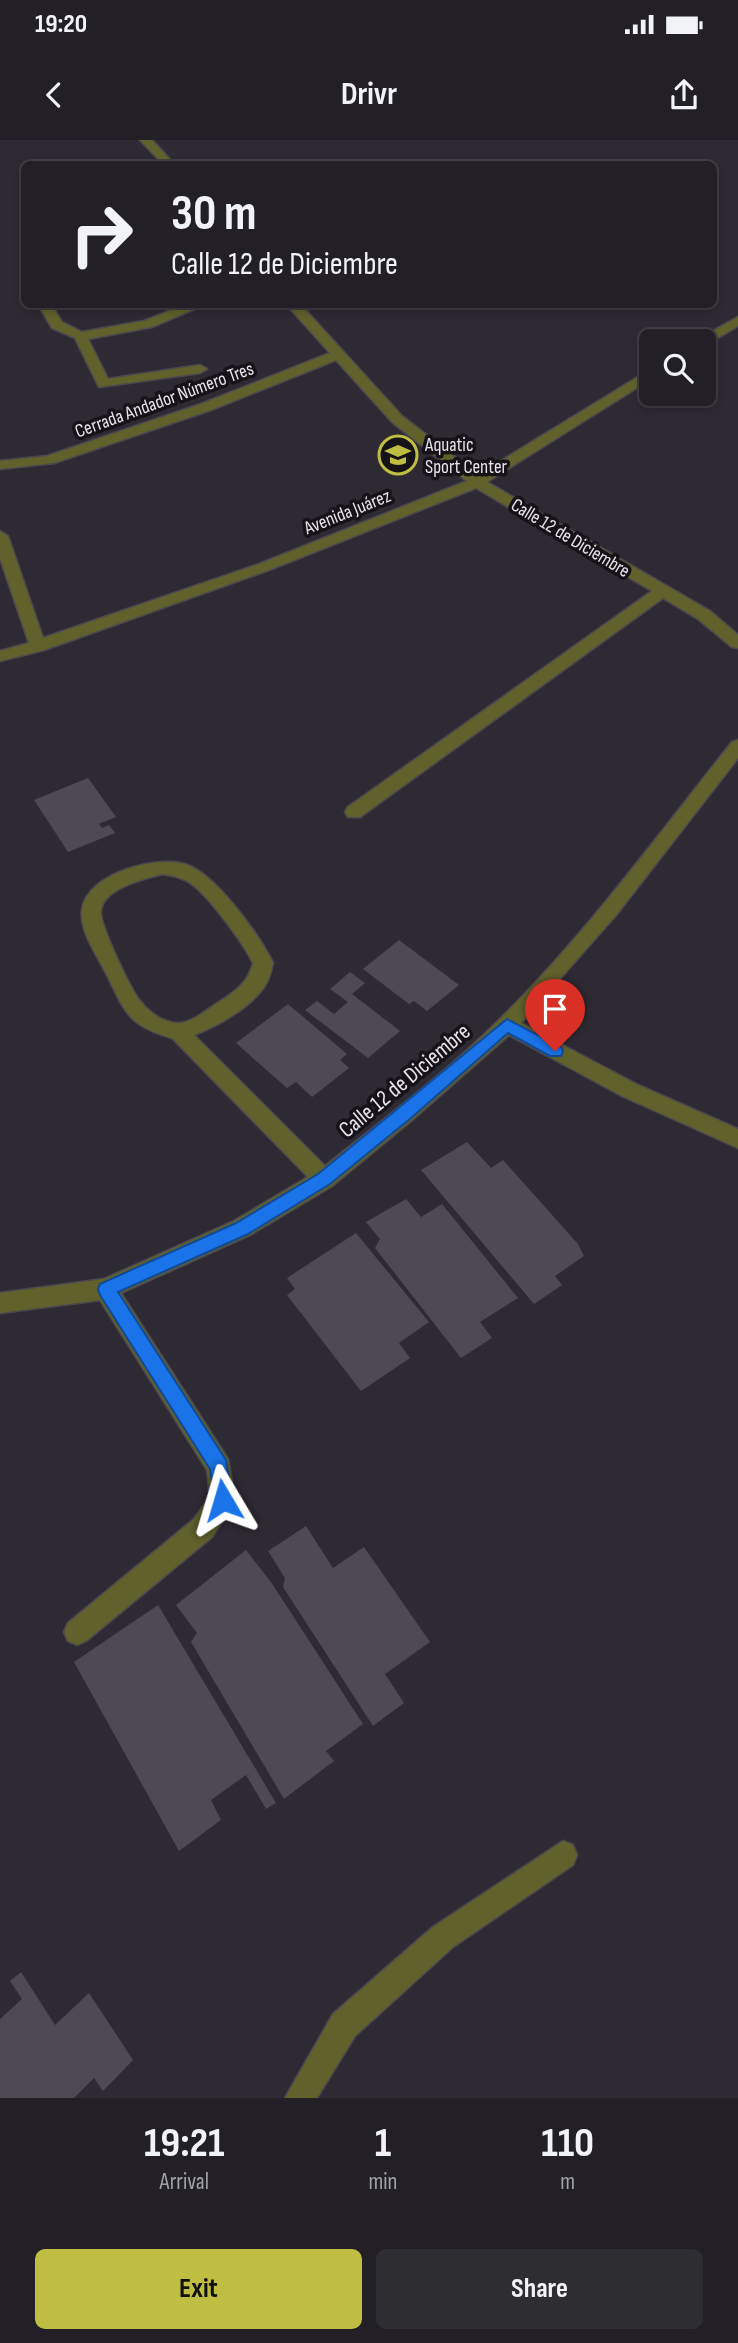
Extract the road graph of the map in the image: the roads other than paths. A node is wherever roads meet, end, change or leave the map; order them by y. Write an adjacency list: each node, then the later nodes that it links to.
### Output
1 (146, 140): 2 (street)
2 (166, 161)
3 (46, 308): 8 (street)
4 (189, 308): 8 (street)
5 (296, 308): 9 (street, Calle 12 de Diciembre)
6 (738, 321): 7 (street)
7 (716, 333)
8 (80, 336): 10 (street)
9 (338, 355): 12 (street, Cerrada Andador Número Tres); 13 (street, Calle 12 de Diciembre)
10 (200, 369)
11 (639, 381): 13 (street, Avenida Juárez)
12 (0, 465)
13 (477, 482): 15 (street, Calle 12 de Diciembre); 17 (street, Avenida Juárez)
14 (0, 536): 17 (street)
15 (662, 591): 16 (street, Calle 12 de Diciembre); 20 (street)
16 (738, 643)
17 (38, 646): 18 (street, Avenida Juárez)
18 (0, 656)
19 (738, 746): 21 (street, Calle 12 de Diciembre)
20 (354, 812)
21 (507, 1025): 23 (street); 24 (street, Calle 12 de Diciembre)
22 (179, 1032): 22 (street); 24 (street)
23 (738, 1139)
24 (324, 1179): 25 (street, Calle 12 de Diciembre)
25 (106, 1289): 26 (street, Calle 12 de Diciembre); 27 (street)
26 (0, 1303)
27 (77, 1632)
28 (564, 1855): 29 (street)
29 (300, 2098)

